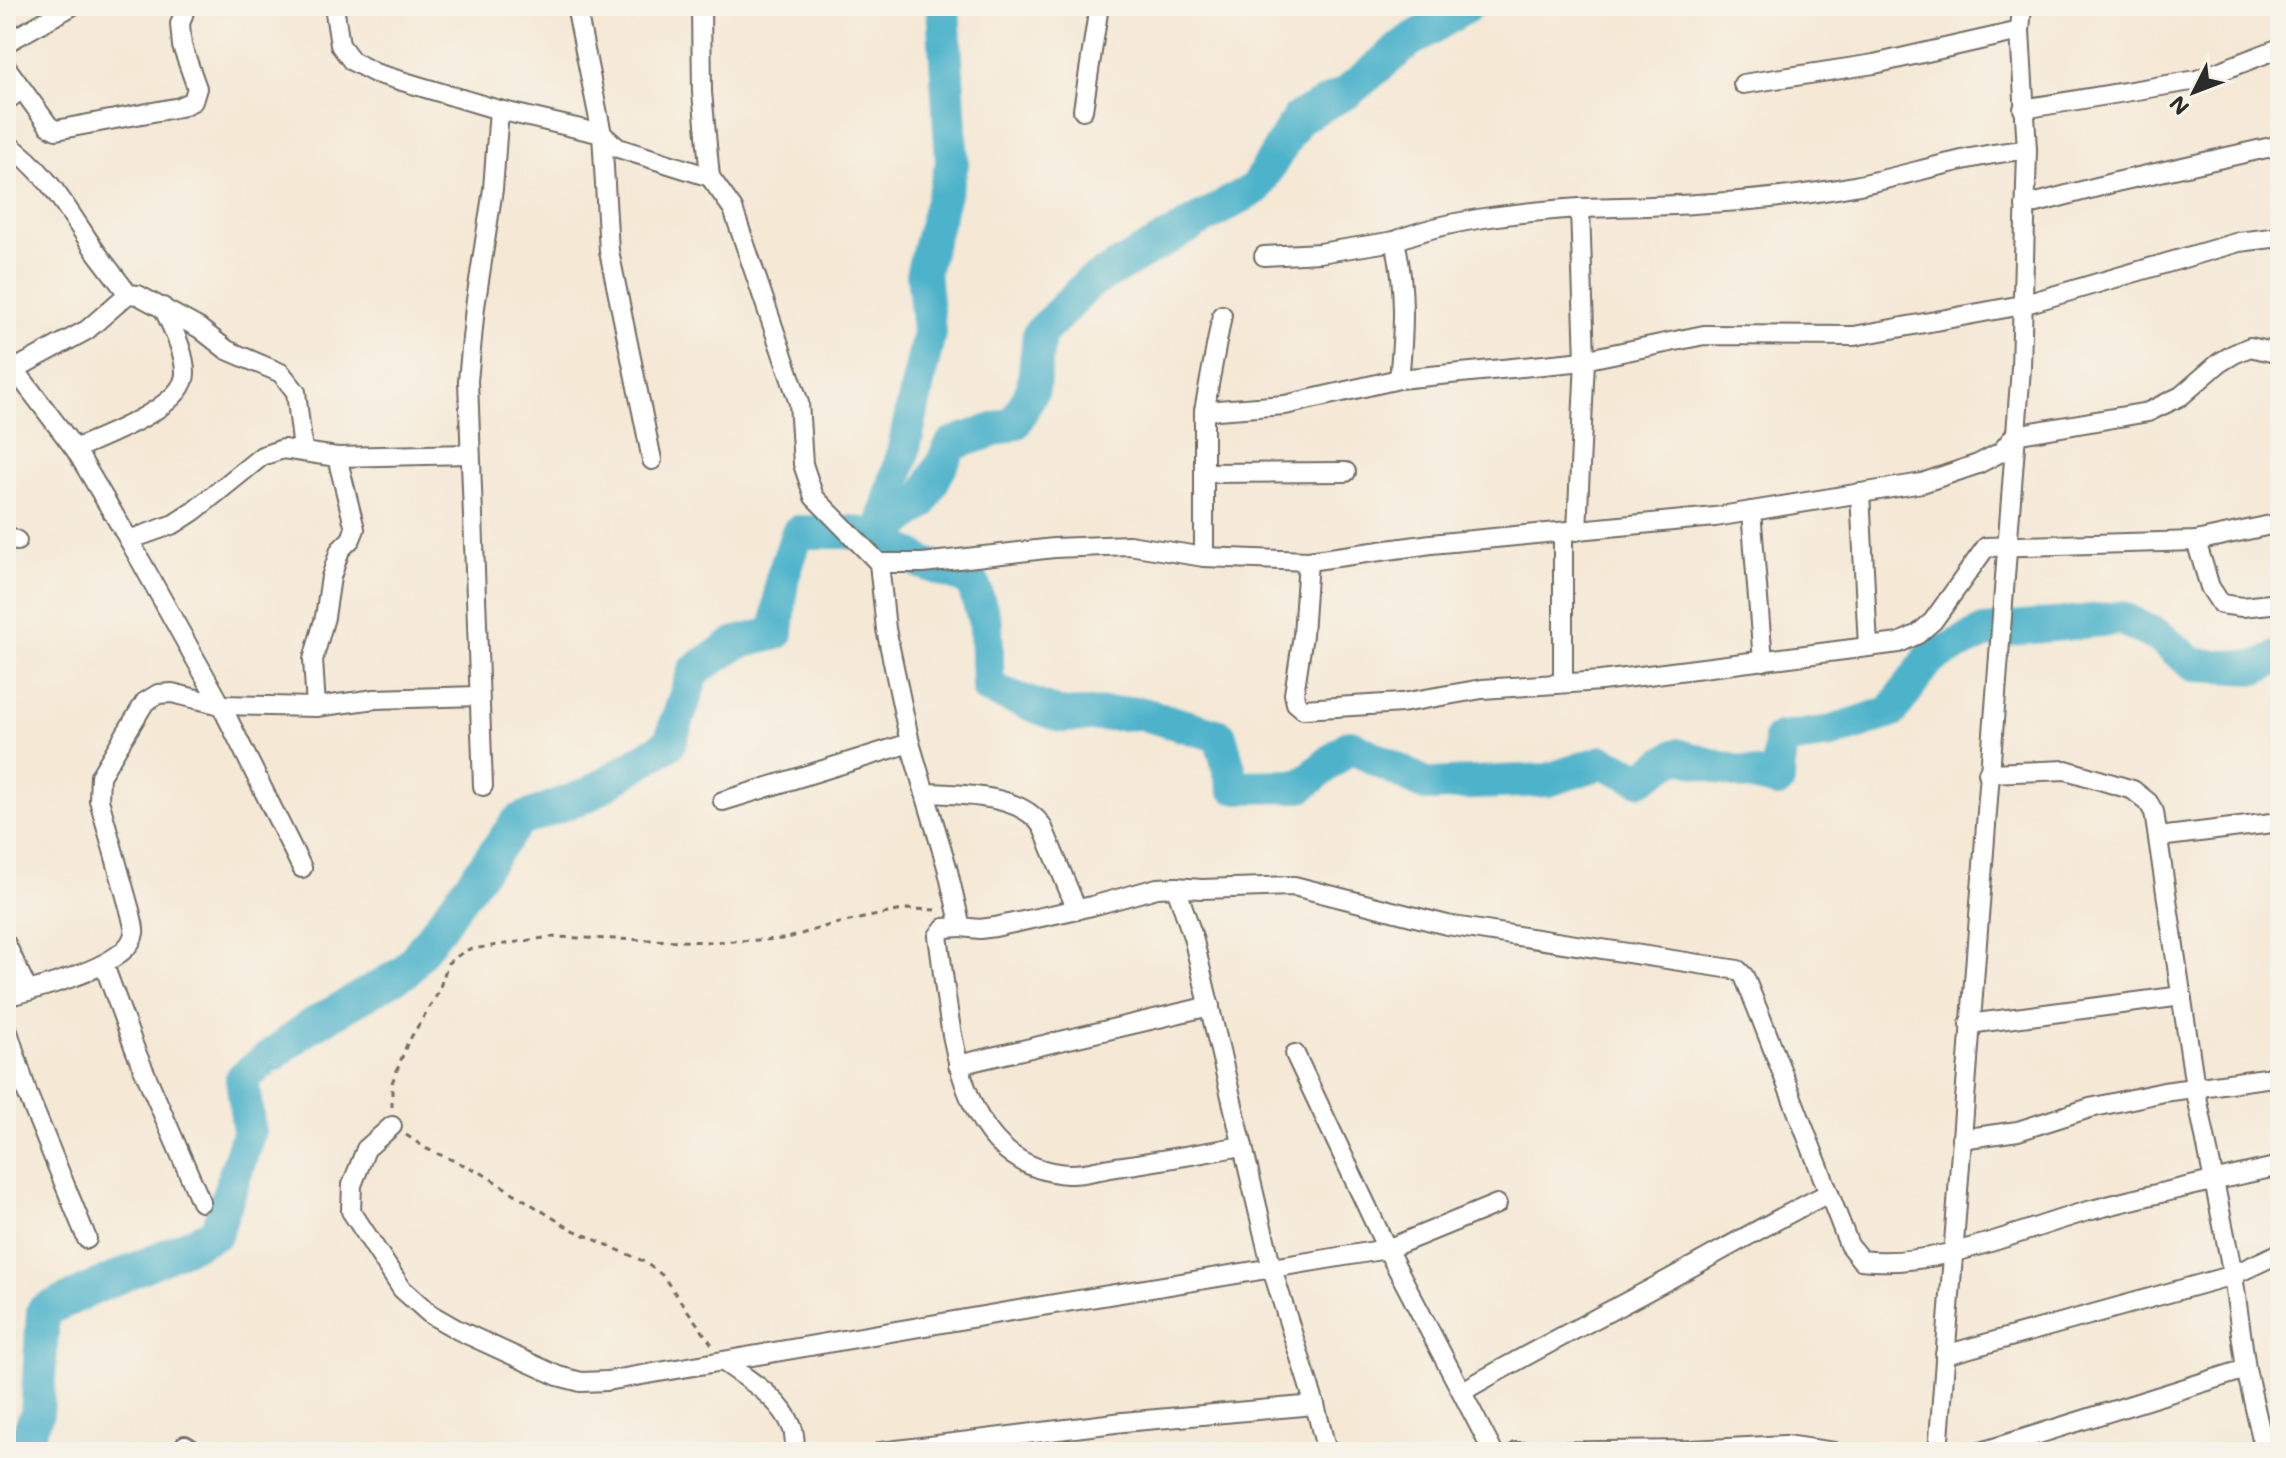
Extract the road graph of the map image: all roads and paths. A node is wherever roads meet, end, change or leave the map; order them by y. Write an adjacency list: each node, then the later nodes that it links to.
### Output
1 (72, 6): 9 (street)
2 (186, 6): 13 (street)
3 (334, 6): 16 (street)
4 (576, 6): 18 (street)
5 (701, 6): 22 (street)
6 (1099, 6): 17 (street)
7 (2022, 6): 8 (street)
8 (2020, 31): 12 (street); 15 (street)
9 (6, 43)
10 (2280, 48): 15 (street)
11 (6, 67): 13 (street)
12 (1743, 84)
13 (22, 89): 14 (street)
14 (6, 101)
15 (2023, 109): 21 (street)
16 (499, 110): 18 (street); 40 (street)
17 (1083, 110)
18 (602, 134): 22 (street); 42 (street)
19 (6, 143): 28 (street)
20 (2280, 145): 23 (street)
21 (2027, 150): 23 (street); 24 (street)
22 (710, 177): 54 (street)
23 (2025, 206): 29 (street)
24 (1580, 208): 26 (street); 33 (street)
25 (2280, 237): 29 (street)
26 (1395, 241): 27 (street); 35 (street)
27 (1264, 256)
28 (128, 294): 30 (street); 34 (street)
29 (2022, 305): 33 (street); 37 (street)
30 (163, 307): 38 (street); 39 (street)
31 (1222, 315): 36 (street)
32 (2280, 354): 37 (street)
33 (1585, 360): 35 (street); 48 (street)
34 (10, 364): 38 (street)
35 (1399, 379): 36 (street)
36 (1204, 411): 44 (street)
37 (2015, 435): 45 (street); 51 (street)
38 (75, 449): 49 (street)
39 (303, 450): 41 (street); 49 (street)
40 (469, 454): 41 (street); 59 (street)
41 (337, 457): 61 (street)
42 (652, 460)
43 (1346, 472): 44 (street)
44 (1205, 473): 52 (street)
45 (1860, 493): 46 (street); 56 (street)
46 (1751, 511): 48 (street); 57 (street)
47 (2280, 523): 50 (street)
48 (1570, 531): 53 (street); 58 (street)
49 (129, 540): 60 (street)
50 (2196, 541): 51 (street); 55 (street)
51 (2007, 548): 56 (street); 63 (street)
52 (1204, 557): 53 (street); 54 (street)
53 (1308, 561): 58 (street)
54 (879, 563): 62 (street)
55 (2280, 603)
56 (1868, 646): 57 (street)
57 (1763, 661): 58 (street)
58 (1563, 683)
59 (479, 696): 61 (street); 64 (street)
60 (221, 705): 61 (street); 69 (street); 74 (street)
61 (316, 707)
62 (910, 743): 65 (street); 66 (street)
63 (1988, 773): 68 (street); 79 (street)
64 (483, 786)
65 (925, 793): 71 (street); 72 (street)
66 (723, 801)
67 (2280, 822): 68 (street)
68 (2159, 837): 76 (street)
69 (302, 868)
70 (1176, 887): 71 (street); 78 (street); 92 (street)
71 (1077, 910): 72 (street)
72 (960, 919): 82 (street); 87 (path)
73 (6, 944): 75 (street)
74 (104, 965): 75 (street); 93 (street)
75 (28, 991): 77 (street)
76 (2182, 996): 79 (street); 85 (street)
77 (6, 997)
78 (1210, 1006): 82 (street); 89 (street)
79 (1969, 1024): 88 (street)
80 (6, 1025): 86 (street)
81 (1295, 1054): 96 (street)
82 (958, 1065): 89 (street)
83 (6, 1071): 86 (street)
84 (2280, 1076): 85 (street)
85 (2195, 1087): 88 (street); 91 (street)
86 (28, 1095): 95 (street)
87 (392, 1126): 102 (path); 102 (street)
88 (1961, 1139): 97 (street)
89 (1243, 1146): 99 (street)
90 (2280, 1166): 91 (street)
91 (2215, 1180): 97 (street); 100 (street)
92 (1829, 1193): 97 (street); 104 (street)
93 (201, 1202)
94 (1497, 1204): 96 (street)
95 (87, 1239)
96 (1387, 1249): 99 (street); 104 (street)
97 (1952, 1252): 101 (street)
98 (2280, 1253): 100 (street)
99 (1272, 1269): 102 (street); 105 (street)
100 (2233, 1275): 101 (street); 103 (street)
101 (1945, 1355): 115 (street)
102 (724, 1362): 109 (street)
103 (2246, 1369): 107 (street); 116 (street)
104 (1463, 1391): 112 (street)
105 (1315, 1405): 110 (street); 111 (street)
106 (2280, 1426): 107 (street)
107 (2261, 1431): 117 (street)
108 (1539, 1451): 113 (street); 114 (street)
109 (795, 1452)
110 (881, 1452)
111 (1336, 1452)
112 (1493, 1452)
113 (1517, 1452)
114 (1834, 1452)
115 (1938, 1452)
116 (1981, 1452)
117 (2265, 1452)

